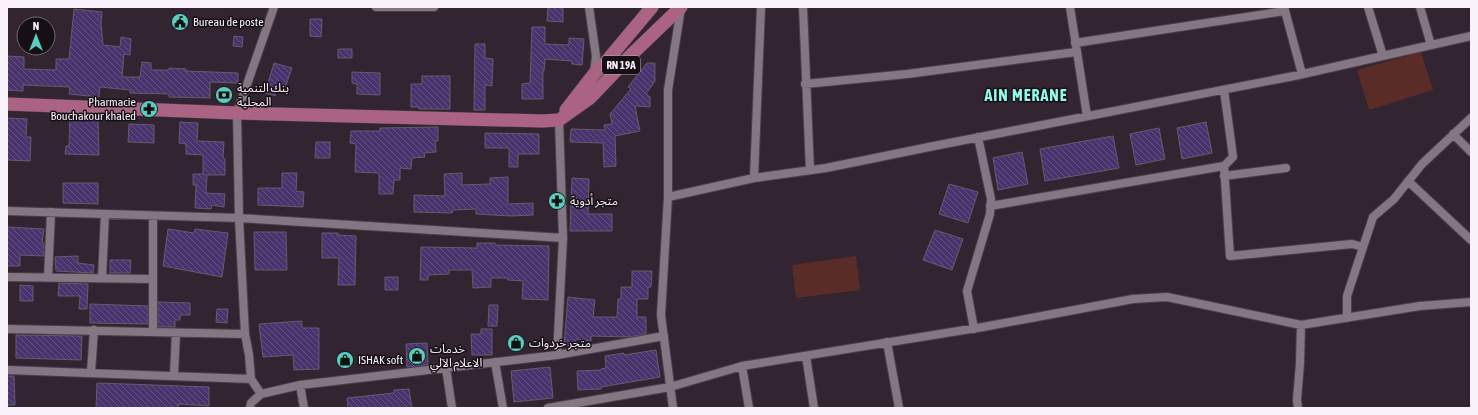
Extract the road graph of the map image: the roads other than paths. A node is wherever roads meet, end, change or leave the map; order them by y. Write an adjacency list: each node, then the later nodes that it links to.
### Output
1 (274, 7): 24 (street)
2 (376, 7): 3 (street)
3 (379, 7): 4 (street)
4 (434, 7)
5 (589, 7): 19 (street)
6 (652, 7): 19 (main road, RN 19A)
7 (681, 7): 27 (main road, RN 19A); 37 (street)
8 (761, 7): 35 (street)
9 (803, 7): 21 (street)
10 (1070, 7): 15 (street)
11 (1368, 7): 18 (street)
12 (1420, 7): 16 (street)
13 (1284, 9): 15 (street); 20 (street)
14 (1471, 36): 16 (street)
15 (1075, 42): 17 (street)
16 (1431, 45): 18 (street)
17 (1076, 52): 21 (street); 25 (street)
18 (1383, 56): 20 (street)
19 (594, 74): 27 (main road, RN 19A)
20 (1302, 74): 22 (street)
21 (805, 84): 33 (street)
22 (1224, 90): 25 (street); 31 (street)
23 (7, 104): 24 (main road)
24 (237, 113): 27 (main road); 43 (street)
25 (1087, 116): 29 (street)
26 (1471, 118): 28 (street)
27 (559, 120): 44 (street)
28 (1453, 134): 30 (street); 36 (street)
29 (978, 137): 33 (street); 38 (street)
30 (1471, 152)
31 (1224, 166): 34 (street); 38 (street)
32 (1286, 168): 34 (street)
33 (810, 170): 35 (street)
34 (1224, 176): 46 (street)
35 (754, 178): 37 (street)
36 (1408, 181): 45 (street); 46 (street)
37 (668, 196): 60 (street)
38 (990, 206): 54 (street)
39 (7, 211): 40 (street)
40 (51, 212): 41 (street); 48 (street)
41 (105, 214): 42 (street); 49 (street)
42 (153, 216): 43 (street); 50 (street)
43 (239, 218): 44 (street); 59 (street)
44 (563, 238): 62 (street)
45 (1471, 240)
46 (1363, 247): 52 (street)
47 (7, 277): 48 (street)
48 (48, 278): 49 (street)
49 (102, 278): 50 (street)
50 (152, 279): 57 (street)
51 (1471, 302): 52 (street)
52 (1347, 318): 53 (street)
53 (1301, 325): 54 (street); 84 (street)
54 (974, 329): 61 (street)
55 (7, 330): 56 (street)
56 (94, 330): 57 (street); 68 (street)
57 (153, 331): 58 (street)
58 (176, 332): 59 (street); 69 (street)
59 (245, 334): 70 (street)
60 (664, 336): 62 (street); 72 (street)
61 (887, 342): 63 (street); 83 (street)
62 (557, 354): 64 (street)
63 (806, 356): 65 (street); 82 (street)
64 (495, 362): 66 (street); 78 (street)
65 (742, 366): 72 (street); 81 (street)
66 (446, 368): 71 (street); 77 (street)
67 (7, 370): 68 (street)
68 (91, 372): 69 (street)
69 (174, 375): 70 (street)
70 (251, 379): 73 (street)
71 (300, 385): 73 (street); 76 (street)
72 (670, 387): 74 (street); 80 (street)
73 (261, 394): 75 (street)
74 (589, 405): 79 (street)
75 (250, 408)
76 (304, 408)
77 (452, 408)
78 (503, 408)
79 (548, 408)
80 (673, 408)
81 (749, 408)
82 (814, 408)
83 (899, 408)
84 (1298, 408)

